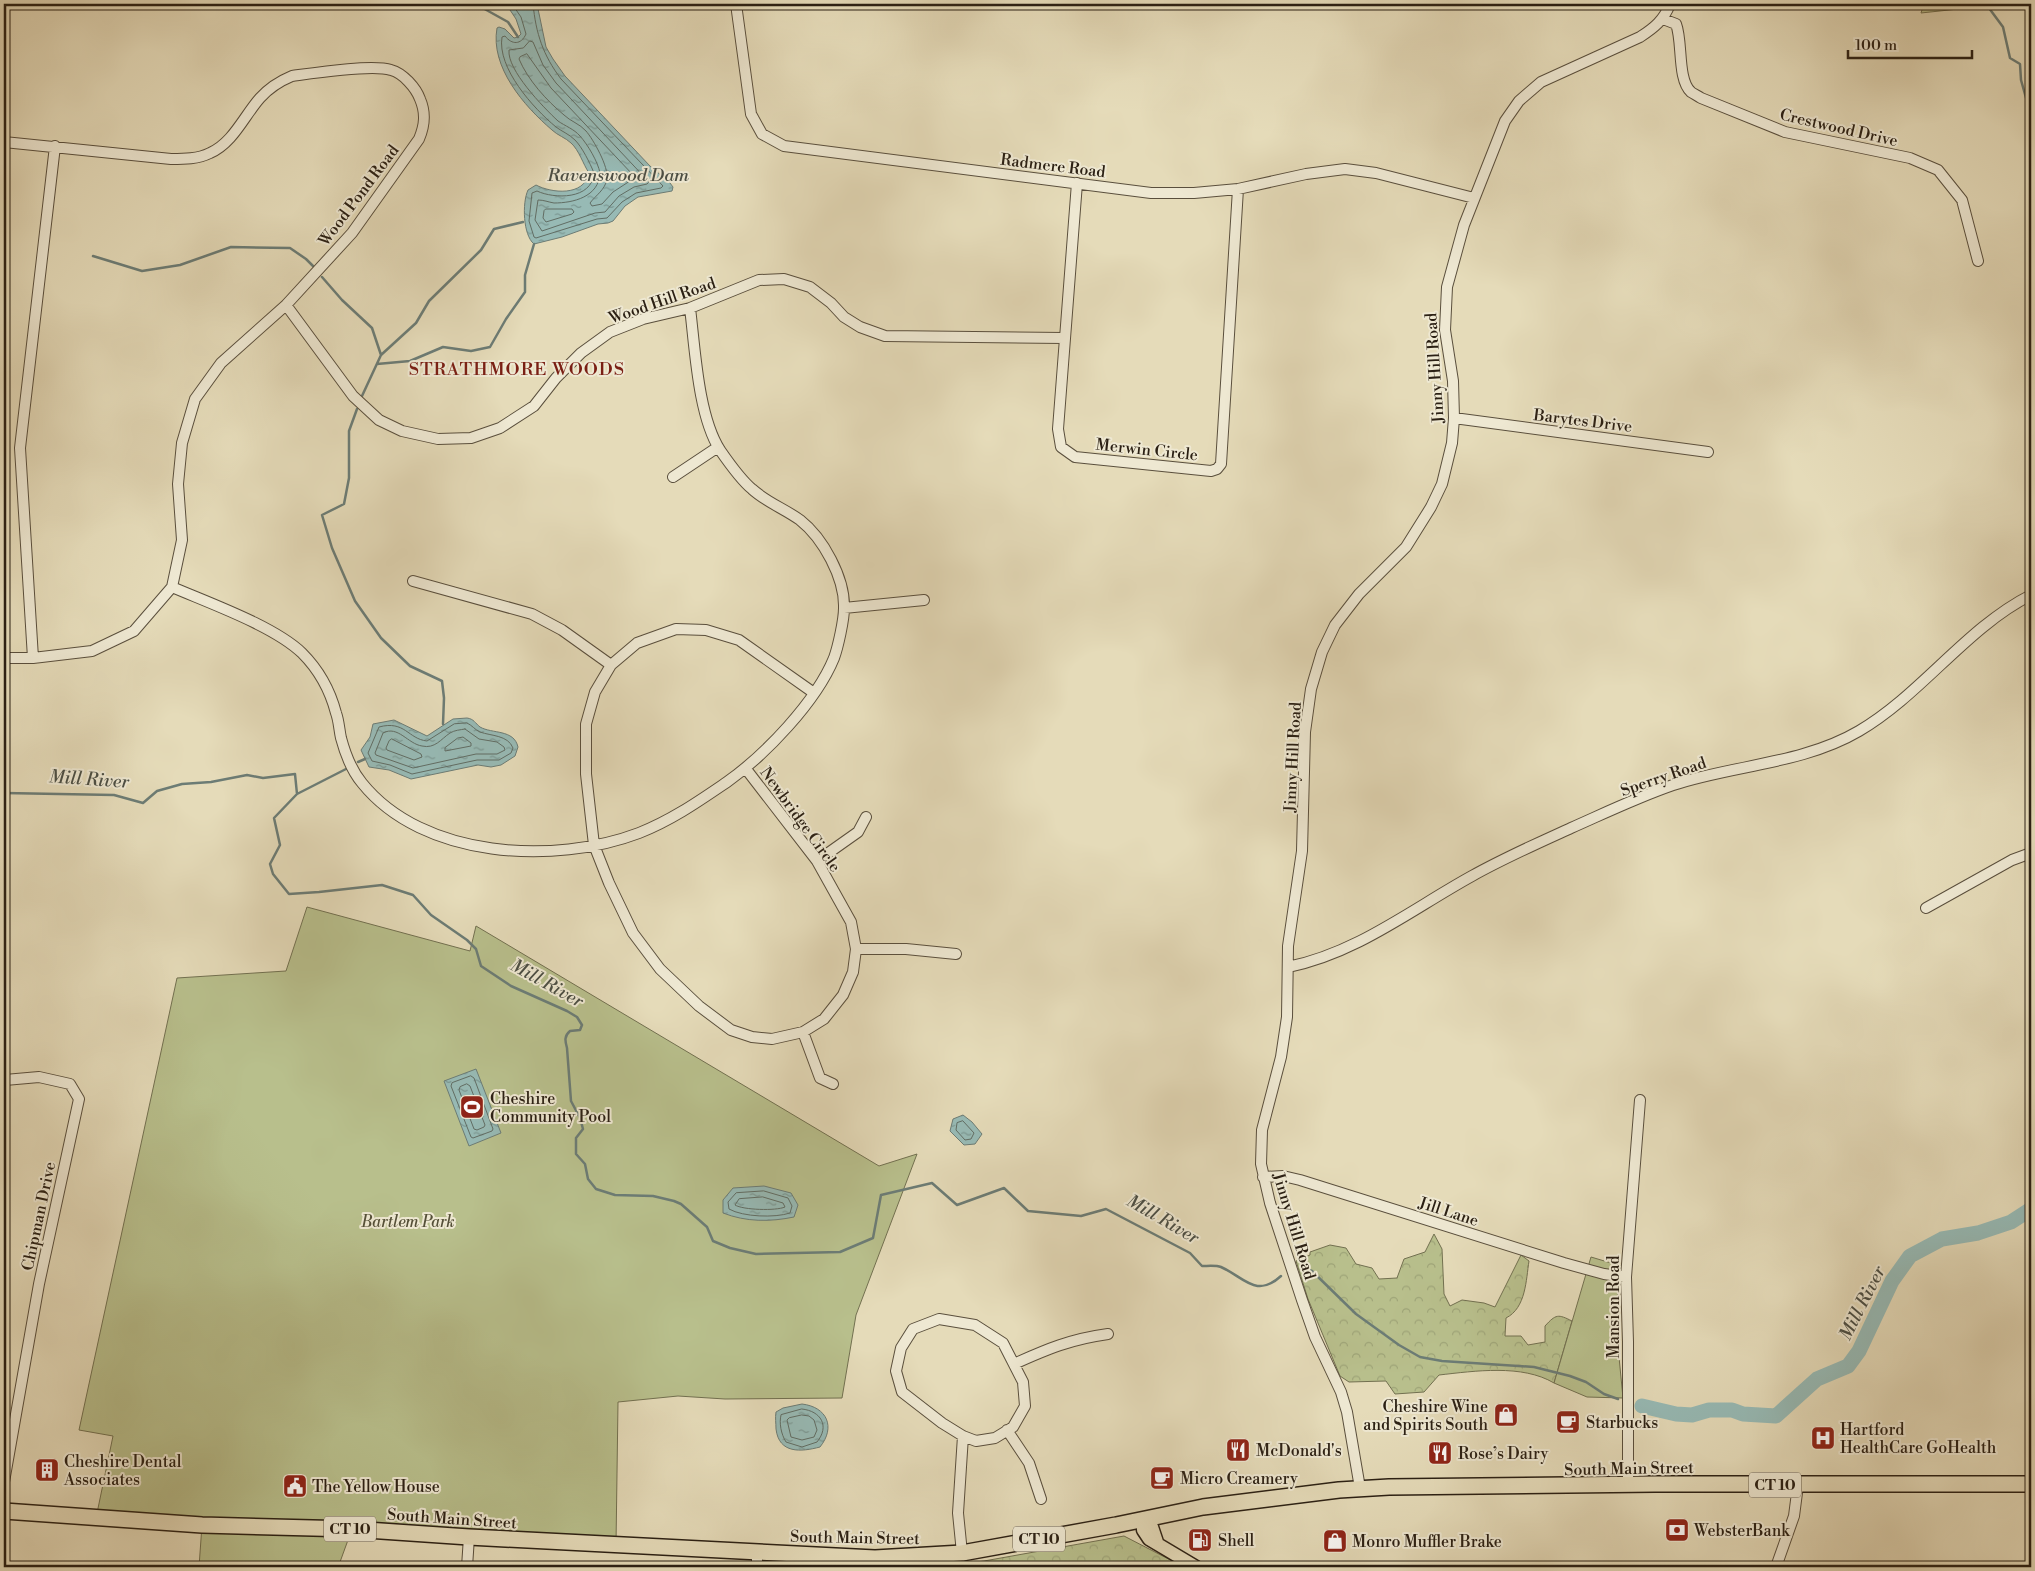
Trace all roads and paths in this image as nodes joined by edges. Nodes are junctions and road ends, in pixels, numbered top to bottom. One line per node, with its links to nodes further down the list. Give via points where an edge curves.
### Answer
1 (736, 4): 6 (street, Radmere Road, via 751,114 762,134 784,146)
2 (1670, 4): 3 (street, Jinny Hill Road)
3 (1663, 19): 8 (street, Jinny Hill Road, via 1640,37 1550,76 1527,93 1504,122); 9 (street, Crestwood Drive, via 1676,24 1683,77 1690,91 1701,98 1785,132 1910,158 1938,170 1962,200)
4 (4, 142): 5 (street, Wood Pond Road)
5 (55, 146): 10 (street, Wood Pond Road, via 171,158 196,157 211,153 231,136 260,98 292,76 373,68 398,73 411,84 422,104 424,123 418,139 352,233); 23 (street, via 20,448)
6 (1077, 183): 7 (street, Radmere Road, via 1152,193); 12 (street, Merwin Circle)
7 (1238, 190): 8 (street, Radmere Road, via 1306,174 1345,169 1376,173); 12 (street, Merwin Circle, via 1221,464 1217,469 1075,457 1061,447 1058,429)
8 (1474, 198): 13 (street, Jinny Hill Road, via 1456,250 1445,301)
9 (1978, 261)
10 (286, 306): 11 (street, Wood Hill Road, via 353,396 379,420 402,431 438,439 471,438 500,428 534,406 581,353 610,332 643,319); 18 (street, Wood Pond Road, via 221,364 195,399 182,443 178,484 182,540)
11 (690, 308): 12 (street, Wood Hill Road, via 759,280 784,279 810,287 831,302 844,317 885,336); 14 (street, via 700,389)
12 (1064, 338)
13 (1454, 418): 15 (street, Barytes Drive); 34 (street, Jinny Hill Road, via 1448,464 1427,514 1395,559 1345,611 1325,643 1315,671 1307,714 1304,830 1291,918)
14 (718, 447): 16 (street); 21 (street, via 750,488 801,521 825,548 840,580)
15 (1708, 452)
16 (673, 477)
17 (412, 581): 24 (street, via 532,614 562,630)
18 (172, 587): 23 (street, Wood Pond Road, via 134,631 92,650); 28 (street, via 260,626 301,652 330,693 341,738 360,781 379,802 402,819 427,832 498,849 550,851)
19 (2031, 595): 34 (street, Sperry Road, via 1991,622 1891,709 1846,738 1817,750 1688,780 1619,806 1474,875 1363,940 1311,962)
20 (924, 600): 21 (street)
21 (844, 608): 25 (street, via 834,657)
22 (4, 658): 23 (street, Wood Pond Road)
23 (33, 658)
24 (610, 665): 25 (street, via 637,643 676,629 706,630 738,640); 28 (street, Newbridge Circle, via 596,692 586,724 586,774)
25 (814, 693): 26 (street, via 777,738)
26 (746, 768): 28 (street, via 681,814 638,833); 30 (street, Newbridge Circle)
27 (866, 817): 30 (street, via 858,832)
28 (594, 846): 35 (street, Newbridge Circle, via 633,933 660,969 699,1006 731,1030 752,1037 772,1040)
29 (2031, 853): 31 (street, via 2012,860)
30 (817, 861): 32 (street, Newbridge Circle, via 851,922)
31 (1926, 908)
32 (856, 949): 33 (street); 35 (street, Newbridge Circle, via 853,972 843,995 824,1019)
33 (956, 954)
34 (1288, 967): 39 (street, Jinny Hill Road, via 1288,1017 1260,1144)
35 (803, 1032): 37 (street, via 820,1078)
36 (4, 1080): 45 (street, Chipman Drive, via 39,1077 70,1084 78,1099 39,1284)
37 (833, 1084)
38 (1640, 1100): 40 (street, Mansion Road)
39 (1263, 1177): 40 (street, Jill Lane, via 1283,1176 1300,1180 1555,1260); 49 (street, Jinny Hill Road, via 1305,1308 1345,1405)
40 (1626, 1277): 47 (street, Mansion Road)
41 (1108, 1334): 42 (street, via 1054,1346)
42 (1014, 1364): 43 (street, via 1023,1382 1025,1406); 44 (street, via 1003,1343 975,1325 939,1319 913,1329 901,1348 896,1371 902,1392)
43 (1008, 1430): 44 (street, via 995,1438 976,1441); 50 (street, via 1029,1463)
44 (963, 1436): 55 (street, via 958,1513)
45 (4, 1482)
46 (2031, 1484): 48 (highway, South Main Street / CT 10)
47 (1628, 1485): 48 (highway, South Main Street / CT 10); 49 (highway, South Main Street / CT 10)
48 (1798, 1485): 59 (street, via 1794,1516)
49 (1360, 1488): 52 (highway, South Main Street / CT 10, via 1245,1501)
50 (1041, 1499)
51 (4, 1512): 53 (highway, South Main Street / CT 10)
52 (1143, 1520): 55 (highway, South Main Street / CT 10); 58 (main road, via 1152,1528 1157,1542)
53 (469, 1537): 54 (highway, South Main Street / CT 10); 56 (street)
54 (757, 1551): 55 (highway, South Main Street / CT 10, via 875,1558); 57 (street)
55 (962, 1553)
56 (467, 1567)
57 (757, 1567)
58 (1196, 1567)
59 (1776, 1567)

